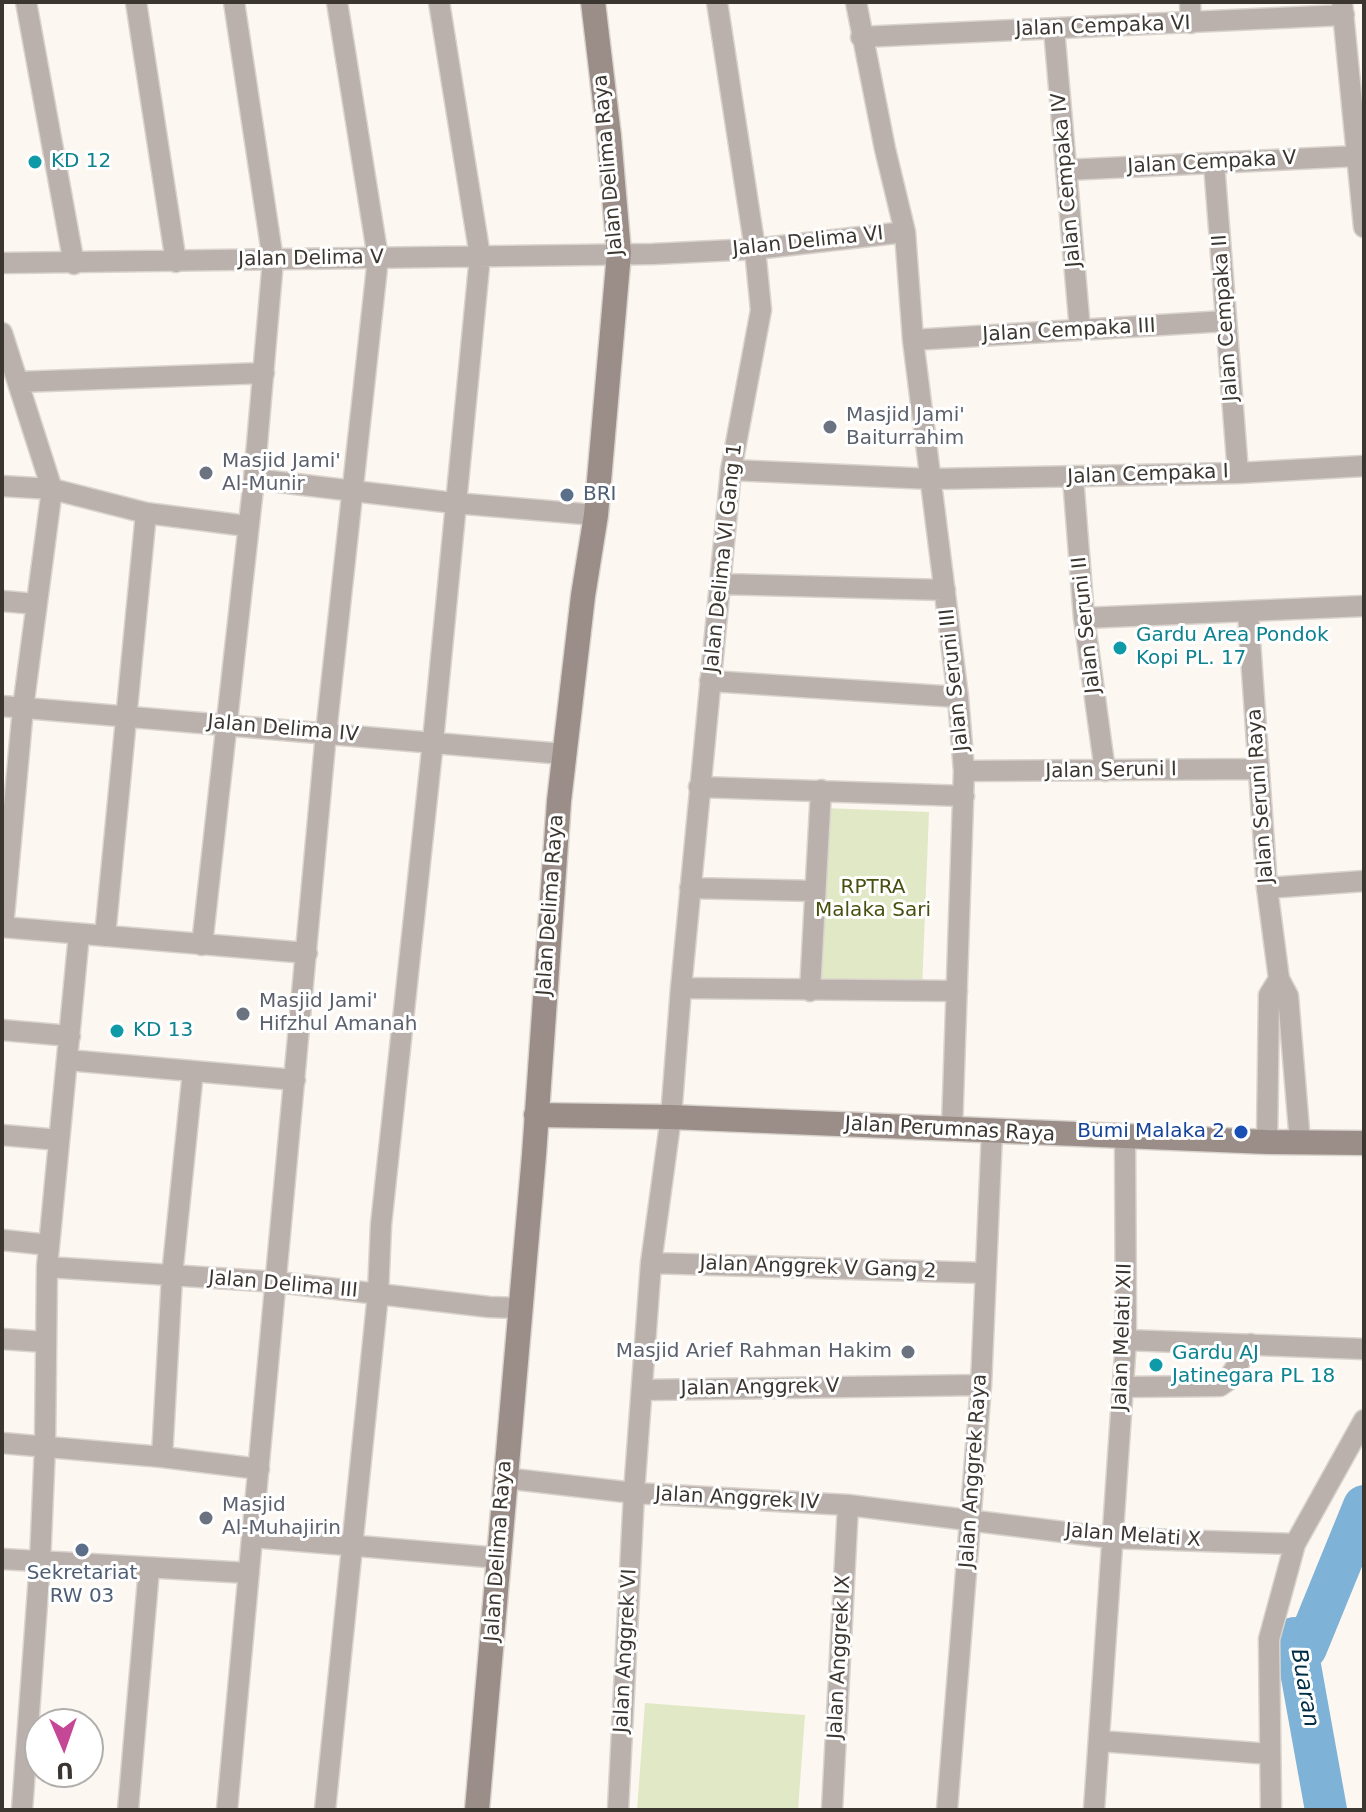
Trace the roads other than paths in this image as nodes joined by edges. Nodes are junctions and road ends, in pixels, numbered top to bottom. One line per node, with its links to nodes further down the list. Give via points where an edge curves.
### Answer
1 (26, 2): 25 (street)
2 (136, 2): 23 (street)
3 (234, 2): 22 (street)
4 (337, 2): 21 (street)
5 (439, 2): 20 (street)
6 (593, 2): 19 (street, Jalan Delima Raya)
7 (717, 2): 18 (street, Jalan Delima VI Gang 1)
8 (856, 2): 12 (street, Jalan Delima VI)
9 (1343, 9): 10 (street, Jalan Cempaka VI); 13 (street)
10 (1190, 12): 11 (street, Jalan Cempaka VI)
11 (1054, 29): 12 (street, Jalan Cempaka VI); 15 (street, Jalan Cempaka IV)
12 (861, 37): 17 (street, Jalan Delima VI)
13 (1357, 156): 14 (street, Jalan Cempaka V); 16 (street)
14 (1214, 163): 15 (street, Jalan Cempaka V); 26 (street, Jalan Cempaka II)
15 (1066, 170): 27 (street, Jalan Cempaka IV)
16 (1364, 227)
17 (905, 232): 18 (street, Jalan Delima VI); 29 (street, Jalan Seruni III)
18 (755, 249): 19 (street, Jalan Delima VI); 33 (street, Jalan Delima VI Gang 1, via 761,310)
19 (619, 253): 20 (street, Jalan Delima V); 43 (street, Jalan Delima Raya)
20 (480, 256): 21 (street, Jalan Delima V); 41 (street)
21 (378, 258): 22 (street, Jalan Delima V); 40 (street)
22 (273, 260): 23 (street, Jalan Delima V); 30 (street)
23 (176, 262): 25 (street, Jalan Delima V)
24 (2, 263): 25 (street, Jalan Delima V)
25 (74, 264)
26 (1226, 321): 27 (street, Jalan Cempaka III); 34 (street, Jalan Cempaka II)
27 (1080, 330): 29 (street, Jalan Cempaka III)
28 (2, 333): 31 (street)
29 (913, 340): 37 (street, Jalan Seruni III)
30 (264, 373): 31 (street); 36 (street)
31 (18, 382): 39 (street)
32 (1364, 466): 34 (street, Jalan Cempaka I)
33 (731, 470): 37 (street, Jalan Cempaka I); 45 (street, Jalan Delima VI Gang 1)
34 (1238, 473): 35 (street, Jalan Cempaka I)
35 (1073, 477): 37 (street, Jalan Cempaka I); 51 (street, Jalan Seruni II)
36 (254, 479): 40 (street); 44 (street)
37 (932, 479): 46 (street, Jalan Seruni III)
38 (2, 486): 39 (street)
39 (52, 489): 42 (street); 48 (street)
40 (354, 490): 41 (street); 57 (street)
41 (454, 503): 43 (street); 58 (street)
42 (146, 513): 44 (street); 55 (street)
43 (596, 515): 59 (street, Jalan Delima Raya)
44 (247, 526): 56 (street)
45 (721, 584): 46 (street); 52 (street, Jalan Delima VI Gang 1)
46 (945, 590): 53 (street, Jalan Seruni III)
47 (2, 601): 48 (street)
48 (36, 604): 54 (street)
49 (1364, 606): 50 (street)
50 (1248, 612): 51 (street); 60 (street, Jalan Seruni Raya)
51 (1084, 618): 62 (street, Jalan Seruni II)
52 (710, 681): 53 (street); 63 (street, Jalan Delima VI Gang 1)
53 (958, 697): 61 (street, Jalan Seruni III)
54 (12, 707): 55 (street, Jalan Delima IV); 66 (street)
55 (125, 716): 56 (street, Jalan Delima IV); 73 (street)
56 (226, 724): 57 (street, Jalan Delima IV); 74 (street)
57 (326, 733): 58 (street, Jalan Delima IV); 75 (street)
58 (433, 741): 59 (street, Jalan Delima IV); 102 (street)
59 (563, 754): 85 (street, Jalan Delima Raya)
60 (1259, 769): 62 (street, Jalan Seruni I); 69 (street, Jalan Seruni Raya)
61 (964, 771): 62 (street, Jalan Seruni I); 65 (street, Jalan Seruni III)
62 (1105, 771)
63 (699, 787): 64 (street); 68 (street, Jalan Delima VI Gang 1)
64 (821, 790): 65 (street); 70 (street)
65 (964, 796): 79 (street, Jalan Seruni III)
66 (6, 828): 71 (street)
67 (1364, 881): 69 (street)
68 (690, 888): 70 (street); 77 (street, Jalan Delima VI Gang 1)
69 (1267, 888): 76 (street, Jalan Seruni Raya)
70 (815, 891): 78 (street)
71 (2, 927): 72 (street)
72 (79, 934): 73 (street); 81 (street)
73 (105, 936): 74 (street)
74 (202, 945): 75 (street)
75 (307, 953): 84 (street)
76 (1279, 979): 92 (street, Jalan Seruni Raya, via 1269,995); 93 (street, Jalan Seruni Raya, via 1288,996)
77 (681, 988): 78 (street); 86 (street, Jalan Delima VI Gang 1)
78 (810, 991): 79 (street)
79 (957, 991): 87 (street, Jalan Seruni III)
80 (2, 1030): 81 (street)
81 (70, 1036): 82 (street)
82 (67, 1060): 83 (street); 91 (street)
83 (193, 1071): 84 (street); 100 (street)
84 (295, 1080): 101 (street)
85 (536, 1115): 86 (street, Jalan Perumnas Raya); 103 (street, Jalan Delima Raya)
86 (671, 1117): 87 (street, Jalan Perumnas Raya); 97 (street)
87 (952, 1129): 88 (street, Jalan Perumnas Raya)
88 (992, 1132): 90 (street, Jalan Perumnas Raya); 99 (street, Jalan Anggrek Raya)
89 (2, 1135): 91 (street)
90 (1125, 1136): 92 (street, Jalan Perumnas Raya); 105 (street, Jalan Melati XII)
91 (59, 1140): 96 (street)
92 (1267, 1142): 93 (street, Jalan Perumnas Raya)
93 (1300, 1142): 94 (street, Jalan Perumnas Raya)
94 (1364, 1143)
95 (2, 1240): 96 (street)
96 (49, 1245): 98 (street)
97 (651, 1263): 99 (street, Jalan Anggrek V Gang 2); 111 (street)
98 (47, 1267): 100 (street, Jalan Delima III); 106 (street)
99 (985, 1273): 109 (street, Jalan Anggrek Raya)
100 (172, 1276): 101 (street, Jalan Delima III); 115 (street)
101 (277, 1282): 102 (street, Jalan Delima III); 116 (street)
102 (378, 1294): 103 (street, Jalan Delima III); 124 (street)
103 (518, 1308): 117 (street, Jalan Delima Raya)
104 (2, 1339): 106 (street)
105 (1126, 1340): 107 (street); 110 (street, Jalan Melati XII)
106 (45, 1342): 114 (street)
107 (1251, 1344): 108 (street); 110 (street, via 1220,1386)
108 (1364, 1349)
109 (981, 1385): 111 (street, Jalan Anggrek V); 120 (street, Jalan Anggrek Raya)
110 (1123, 1387): 122 (street, Jalan Melati XII)
111 (642, 1390): 118 (street)
112 (1364, 1420): 123 (street)
113 (2, 1443): 114 (street)
114 (45, 1446): 115 (street); 127 (street)
115 (162, 1457): 116 (street)
116 (259, 1469): 121 (street)
117 (504, 1478): 118 (street, Jalan Anggrek IV); 125 (street, Jalan Delima Raya)
118 (634, 1493): 119 (street, Jalan Anggrek IV); 137 (street, Jalan Anggrek VI)
119 (848, 1505): 120 (street, Jalan Anggrek IV); 138 (street, Jalan Anggrek IX)
120 (971, 1519): 122 (street, Jalan Melati X); 139 (street, Jalan Anggrek Raya)
121 (252, 1537): 124 (street); 129 (street)
122 (1111, 1538): 123 (street, Jalan Melati X); 130 (street, Jalan Melati XII)
123 (1295, 1544): 131 (street, via 1269,1639)
124 (353, 1547): 125 (street); 135 (street)
125 (499, 1558): 136 (street, Jalan Delima Raya)
126 (2, 1559): 127 (street)
127 (40, 1562): 128 (street); 132 (street)
128 (149, 1569): 129 (street); 133 (street)
129 (249, 1573): 134 (street)
130 (1100, 1741): 131 (street); 140 (street, Jalan Melati XII)
131 (1270, 1754): 141 (street)
132 (22, 1810)
133 (128, 1810)
134 (227, 1810)
135 (325, 1810)
136 (477, 1810)
137 (618, 1810)
138 (832, 1810)
139 (947, 1810)
140 (1094, 1810)
141 (1271, 1810)

